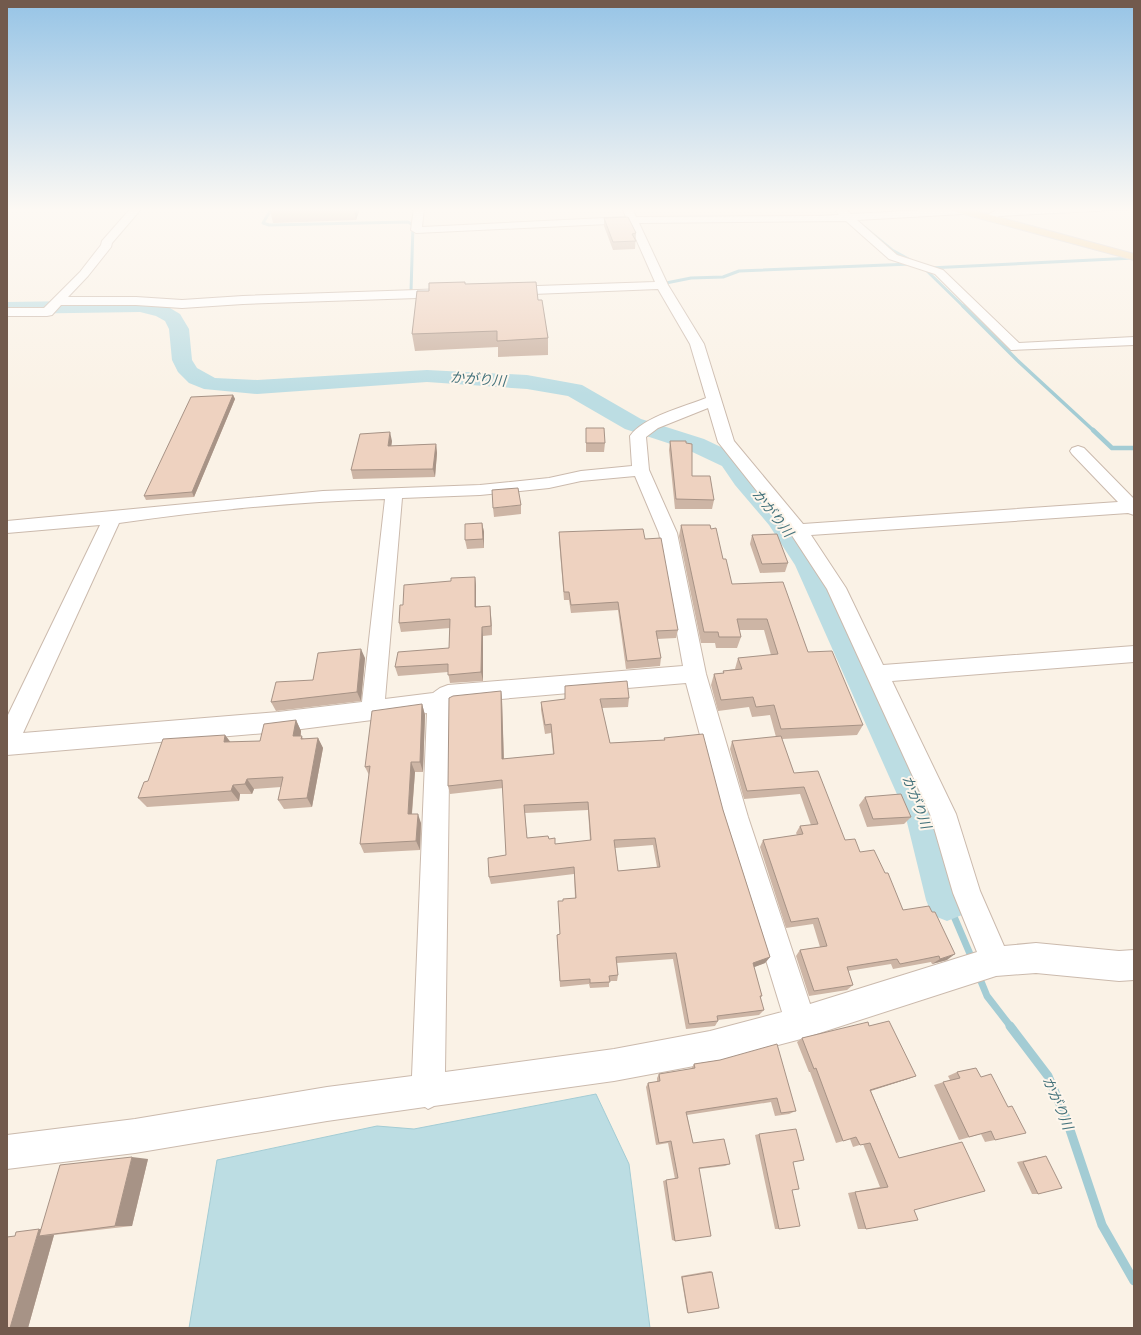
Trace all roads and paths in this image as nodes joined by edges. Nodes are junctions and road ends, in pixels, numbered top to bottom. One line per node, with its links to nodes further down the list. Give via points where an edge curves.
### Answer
1 (87, 270): 7 (street)
2 (655, 270): 4 (street)
3 (934, 270): 9 (street, via 939,272 1016,347)
4 (662, 285): 5 (street); 10 (street, via 697,344)
5 (493, 292)
6 (462, 293): 7 (street, via 182,304)
7 (58, 301): 8 (street, via 47,312)
8 (7, 312)
9 (1134, 341)
10 (715, 400): 12 (street, via 646,430 638,436); 17 (street, via 726,442)
11 (1078, 451): 14 (street)
12 (641, 470): 13 (street, via 581,476 549,483); 19 (street, via 668,533)
13 (394, 494): 15 (street, via 323,496 166,510); 22 (street)
14 (1133, 508): 17 (street)
15 (112, 518): 16 (street); 23 (street)
16 (7, 527)
17 (798, 530): 20 (street, via 836,588)
18 (1134, 654): 20 (street)
19 (695, 674): 21 (street, via 448,694); 27 (street, via 734,817)
20 (876, 674): 25 (street, via 943,814 967,893)
21 (439, 702): 22 (street); 28 (street)
22 (373, 710): 24 (street, via 278,722)
23 (7, 742)
24 (7, 745)
25 (996, 962): 26 (street, via 1036,958 1118,966); 27 (street)
26 (1134, 965)
27 (801, 1023): 28 (street, via 710,1047 614,1065)
28 (428, 1092): 29 (street, via 327,1104 135,1136)
29 (7, 1152)

